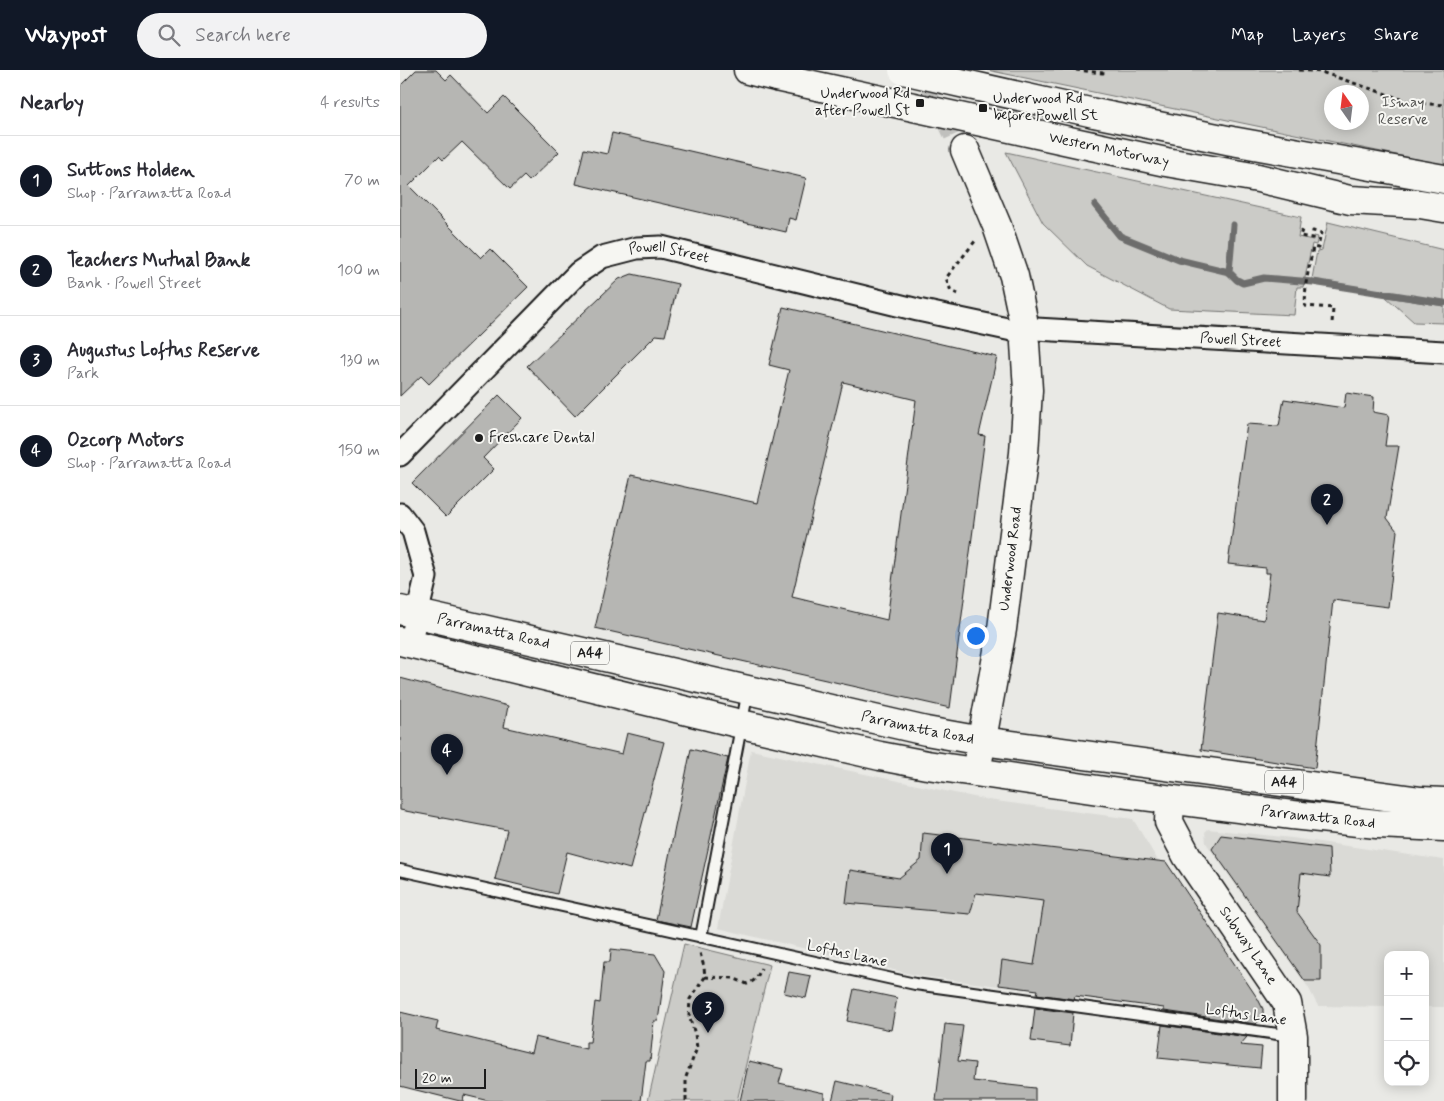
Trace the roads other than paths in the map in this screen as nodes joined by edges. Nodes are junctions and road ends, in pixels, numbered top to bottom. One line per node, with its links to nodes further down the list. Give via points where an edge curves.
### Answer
1 (748, 70): 5 (main road, Western Motorway, bridge)
2 (904, 70): 4 (main road, bridge, via 1232,141)
3 (965, 150): 8 (main road, Underwood Road, via 1014,276)
4 (1444, 179)
5 (1350, 200): 6 (main road, Western Motorway); 7 (main road)
6 (1444, 208)
7 (1444, 228)
8 (1024, 330): 9 (street, Powell Street); 10 (street, Powell Street, via 918,310 661,247 637,248 602,256 578,273); 16 (main road, Underwood Road, via 1028,390 1024,453 1002,629)
9 (1444, 352)
10 (400, 455)
11 (400, 514): 12 (street, via 413,531 426,577)
12 (409, 612): 13 (street); 14 (main road, Parramatta Road / A44)
13 (405, 642): 15 (main road, Parramatta Road / A44)
14 (748, 689): 15 (lane); 16 (main road, Parramatta Road / A44)
15 (741, 724): 17 (main road, Parramatta Road / A44, via 880,756); 22 (lane)
16 (982, 741): 17 (main road, Underwood Road); 19 (main road, Parramatta Road / A44)
17 (976, 772): 18 (main road, Parramatta Road / A44)
18 (1170, 800): 20 (main road, Parramatta Road / A44, via 1377,824); 23 (main road, Subway Lane, via 1169,822 1187,856 1286,1003)
19 (1444, 802)
20 (1444, 826)
21 (400, 870): 22 (lane, Loftus Lane)
22 (698, 937): 23 (lane, Loftus Lane, via 915,984)
23 (1293, 1036): 24 (main road, Subway Lane)
24 (1293, 1101)

